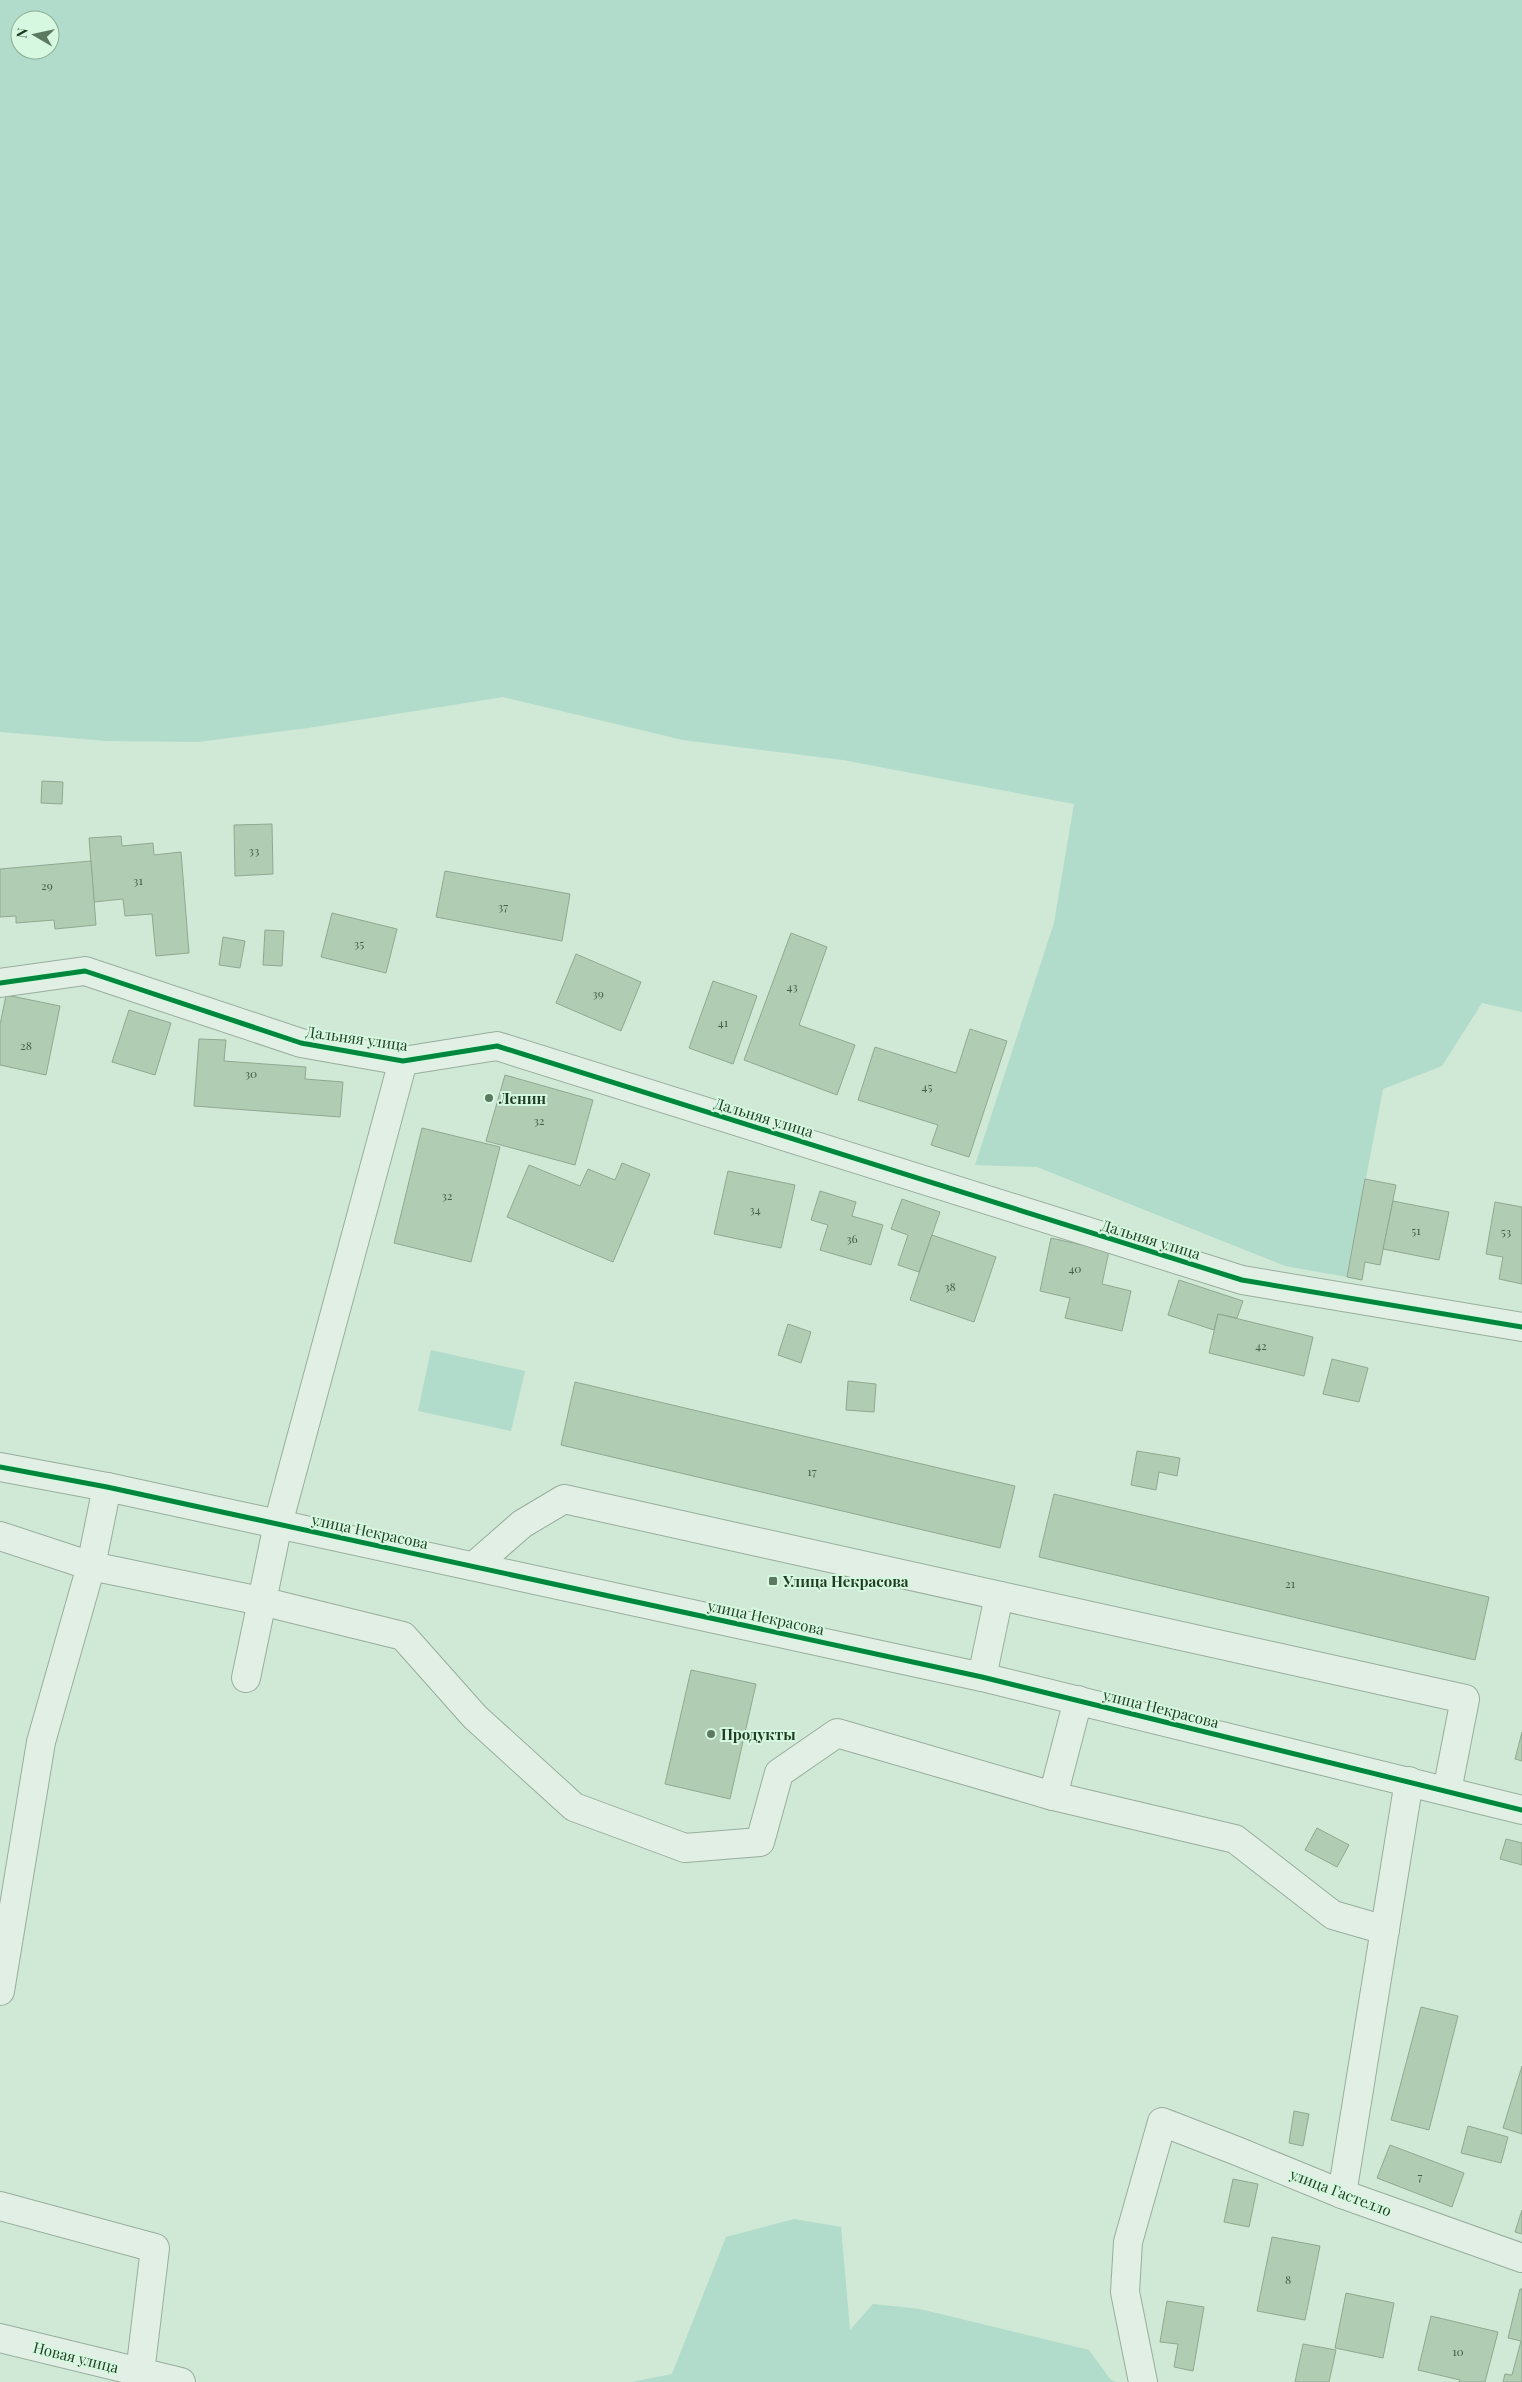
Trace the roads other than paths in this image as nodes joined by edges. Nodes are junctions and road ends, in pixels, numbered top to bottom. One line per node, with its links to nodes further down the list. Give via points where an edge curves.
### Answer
1 (0, 983): 2 (street, Дальняя улица, via 85,971 301,1043)
2 (403, 1060): 3 (street, Дальняя улица, via 498,1046 1242,1280); 6 (street)
3 (1522, 1327)
4 (0, 1467): 5 (street, улица Некрасова)
5 (107, 1486): 6 (street, улица Некрасова); 8 (street)
6 (278, 1524): 9 (street, улица Некрасова); 11 (street)
7 (0, 1536): 8 (street)
8 (91, 1566): 11 (street); 20 (street, via 41,1742)
9 (474, 1566): 10 (street, via 522,1524 564,1499); 12 (street, улица Некрасова)
10 (999, 1596): 12 (street); 16 (street, via 1465,1699)
11 (261, 1602): 13 (street); 17 (street, via 403,1636 475,1718 574,1807 685,1848 760,1842 779,1773 837,1734)
12 (982, 1677): 14 (street, улица Некрасова)
13 (246, 1678)
14 (1078, 1700): 15 (street, улица Некрасова); 17 (street)
15 (1409, 1781): 16 (street, улица Некрасова); 19 (street)
16 (1447, 1791): 18 (street, улица Некрасова)
17 (1053, 1796): 19 (street, via 1235,1839 1333,1915)
18 (1522, 1810)
19 (1385, 1930): 21 (street)
20 (0, 1991)
21 (1342, 2194): 23 (street, улица Гастелло); 27 (street, улица Гастелло, via 1162,2122 1128,2242 1125,2292)
22 (0, 2206): 25 (street, via 155,2248)
23 (1522, 2258)
24 (0, 2338): 25 (street, Новая улица)
25 (140, 2373): 26 (street, Новая улица)
26 (181, 2382)
27 (1143, 2382)

